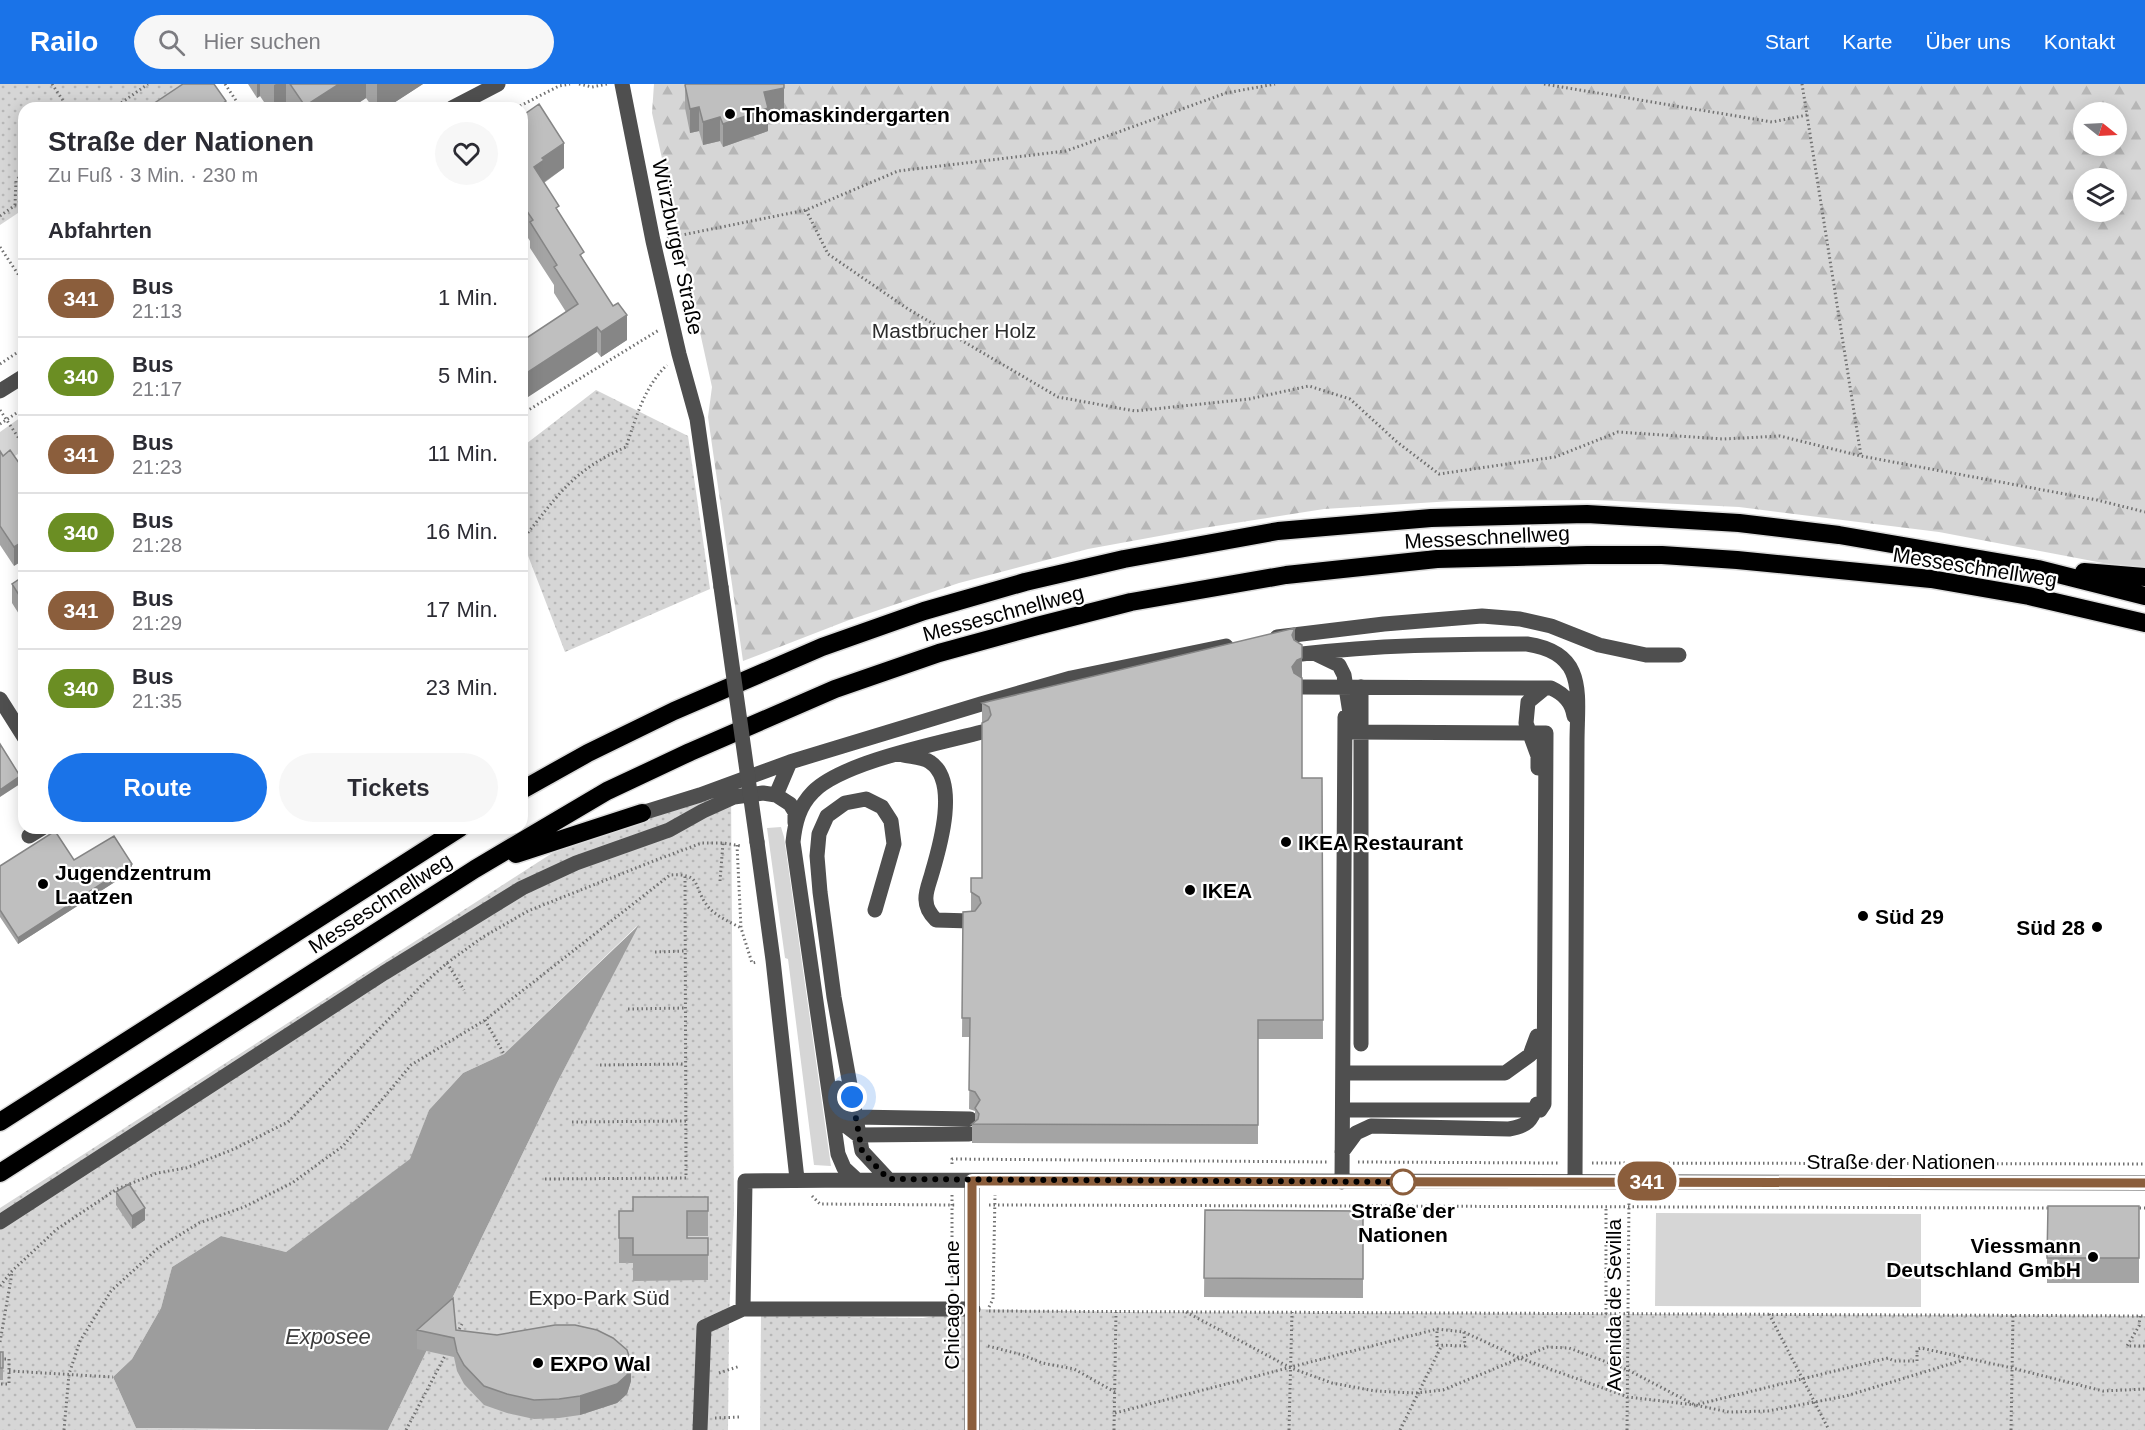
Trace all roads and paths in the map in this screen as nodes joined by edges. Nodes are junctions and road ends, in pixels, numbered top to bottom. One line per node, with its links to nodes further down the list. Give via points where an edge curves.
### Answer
1 (52, 84): 12 (path)
2 (148, 84): 13 (path)
3 (225, 84): 14 (path)
4 (498, 84): 15 (street)
5 (570, 84): 16 (path)
6 (579, 84): 7 (path)
7 (609, 84)
8 (621, 84): 23 (street, Würzburger Straße)
9 (1275, 84): 21 (path, via 1226,93 1066,152 898,171)
10 (1544, 84): 17 (path, via 1772,122)
11 (1802, 84): 17 (path)
12 (64, 102)
13 (122, 102)
14 (237, 102)
15 (464, 102)
16 (528, 102)
17 (1808, 115): 38 (path)
18 (18, 178): 20 (path)
19 (18, 203): 20 (path)
20 (15, 205): 22 (path)
21 (806, 210): 23 (path); 38 (path, via 828,254 908,309 1058,397 1136,411 1249,399 1309,386 1350,399 1439,474 1555,457 1618,432 1723,439 1780,436)
22 (0, 216)
23 (653, 241): 26 (street, Würzburger Straße)
24 (0, 247): 25 (path)
25 (18, 274)
26 (673, 326): 28 (street, Würzburger Straße); 33 (path, via 657,331)
27 (18, 352): 29 (path)
28 (679, 354): 40 (path, via 654,377 626,447 576,476); 65 (street, Würzburger Straße, bridge, via 697,419)
29 (0, 363)
30 (18, 380): 31 (street)
31 (0, 391)
32 (0, 410): 35 (path)
33 (528, 410)
34 (18, 412): 35 (path)
35 (6, 420): 36 (path); 37 (path)
36 (0, 424)
37 (18, 437)
38 (1861, 456): 39 (path)
39 (2145, 512)
40 (528, 532)
41 (2038, 569): 42 (highway); 43 (highway, Messeschnellweg); 58 (highway, Messeschnellweg, via 1839,535 1739,523 1587,514 1431,518 1278,531 1113,562 924,610 822,647 674,711)
42 (2145, 578)
43 (2145, 596)
44 (2145, 623): 66 (highway, Messeschnellweg, via 2029,596 1931,579 1672,556 1437,559 1286,575 1121,604 939,653 845,685 607,791)
45 (1257, 640): 47 (street, via 1482,616 1551,626 1599,645 1646,655)
46 (1237, 644): 57 (street, via 1071,678)
47 (1679, 655)
48 (1302, 687): 49 (street)
49 (1345, 687): 50 (street); 88 (street)
50 (1361, 687): 51 (street); 83 (street)
51 (1545, 688): 55 (street, via 1561,692 1572,707); 82 (street, via 1528,702 1526,723 1538,756)
52 (0, 699): 53 (street)
53 (18, 728)
54 (982, 732): 56 (street)
55 (1577, 743): 90 (street, via 1577,685 1573,669 1561,655 1544,646 1410,645 1308,653 1339,665 1353,732 1546,733 1544,1104 1540,1110); 98 (street)
56 (900, 754): 61 (street, via 841,772 814,791); 70 (street, via 932,763 944,780 941,840 925,899 929,914 936,920)
57 (790, 762): 59 (street); 60 (street)
58 (528, 787)
59 (776, 795): 61 (street, via 790,804); 118 (street, via 734,797 669,830 576,863 522,888)
60 (642, 813): 66 (highway)
61 (795, 824): 81 (street, via 794,842)
62 (451, 834): 93 (highway, Messeschnellweg)
63 (723, 843): 64 (path); 68 (path); 75 (path, via 693,846 528,911)
64 (737, 845): 65 (path); 71 (path)
65 (758, 846): 74 (street, Würzburger Straße)
66 (475, 869): 100 (highway, Messeschnellweg)
67 (685, 874): 71 (path, via 698,883 706,904); 72 (path); 80 (path, via 670,876)
68 (720, 881)
69 (875, 909): 77 (street, via 894,844 891,821 882,807 867,800 845,803 827,816 819,834 817,856)
70 (971, 921)
71 (741, 928): 74 (path, via 752,963)
72 (684, 951): 73 (path); 78 (path)
73 (655, 952)
74 (773, 960): 102 (street, Würzburger Straße)
75 (447, 963): 76 (path); 110 (path, via 288,1122 186,1168 157,1173)
76 (464, 990)
77 (834, 997): 81 (street); 91 (street)
78 (685, 1008): 79 (path); 87 (path)
79 (627, 1009)
80 (485, 1020): 84 (path); 149 (path, via 411,1065 343,1146 292,1183 199,1223 157,1249 111,1291 80,1341)
81 (820, 1034): 85 (street)
82 (1537, 1036): 88 (street, via 1530,1055 1505,1073); 96 (street, via 1537,1104 1529,1123 1509,1129 1371,1126 1356,1133)
83 (1361, 1044)
84 (504, 1054)
85 (825, 1064): 89 (street, via 838,1086); 104 (street, via 838,1154 844,1168)
86 (600, 1065): 87 (path)
87 (685, 1065): 92 (path)
88 (1344, 1073): 90 (street)
89 (842, 1107): 91 (street); 95 (street, via 845,1125)
90 (1343, 1110): 96 (street)
91 (855, 1118): 95 (street); 95 (street, via 969,1126)
92 (686, 1121): 94 (path); 101 (path, via 686,1178)
93 (0, 1122)
94 (572, 1122)
95 (858, 1135): 103 (street, via 862,1151)
96 (1342, 1157): 97 (path); 98 (path); 108 (street)
97 (952, 1159)
98 (1575, 1163): 99 (path); 106 (street)
99 (2145, 1164)
100 (0, 1173)
101 (545, 1179)
102 (797, 1179): 104 (street, Straße der Nationen); 122 (street, Straße der Nationen, via 745,1181)
103 (888, 1179): 104 (street, Straße der Nationen); 105 (street, Straße der Nationen)
104 (857, 1180)
105 (972, 1181): 108 (street, Straße der Nationen); 123 (street, Chicago Lane)
106 (1575, 1181): 107 (street, Straße der Nationen); 108 (street, Straße der Nationen)
107 (1629, 1181): 109 (street, Straße der Nationen); 114 (path, Avenida de Sevilla)
108 (1342, 1182)
109 (2145, 1183)
110 (117, 1189): 111 (path); 119 (path, via 57,1229)
111 (123, 1197)
112 (820, 1204): 121 (path, via 952,1205)
113 (1606, 1206): 114 (path); 123 (path, via 995,1204 993,1299); 127 (path)
114 (1629, 1206): 115 (path); 128 (path, Avenida de Sevilla)
115 (2051, 1208)
116 (2133, 1208): 117 (path)
117 (2145, 1208)
118 (0, 1222)
119 (12, 1271): 120 (path); 136 (path)
120 (0, 1286)
121 (952, 1308): 122 (street); 123 (street)
122 (743, 1309): 151 (street, via 704,1327)
123 (980, 1310): 125 (path); 165 (street, Chicago Lane)
124 (1185, 1311): 125 (path); 126 (path); 145 (path)
125 (1116, 1312): 155 (path)
126 (1292, 1312): 127 (path); 145 (path)
127 (1606, 1314): 128 (path)
128 (1628, 1314): 129 (path); 147 (path, Avenida de Sevilla)
129 (1770, 1314): 130 (path); 152 (path)
130 (2013, 1315): 131 (path); 146 (path)
131 (2143, 1316): 140 (path, via 2127,1346)
132 (462, 1324): 135 (path)
133 (1437, 1329): 134 (path); 137 (path, via 1437,1345); 145 (path)
134 (1464, 1332): 137 (path, via 1465,1346); 143 (path)
135 (456, 1335)
136 (0, 1342)
137 (1442, 1345): 156 (path)
138 (451, 1346): 164 (path)
139 (986, 1346): 155 (path, via 1074,1369)
140 (2145, 1346)
141 (1963, 1357): 146 (path); 152 (path, via 1921,1348 1917,1349 1917,1361 1888,1358); 158 (path, via 1960,1362)
142 (0, 1359): 148 (path, via 9,1359)
143 (1522, 1359): 147 (path, via 1547,1347 1569,1348); 156 (path, via 1443,1390); 157 (path)
144 (740, 1366): 151 (path)
145 (1291, 1368): 156 (path, via 1332,1383); 160 (path); 167 (path)
146 (2012, 1368): 154 (path, via 2103,1391); 171 (path)
147 (1628, 1370): 157 (path, Avenida de Sevilla); 159 (path)
148 (9, 1371): 149 (path); 153 (path, via 9,1384)
149 (69, 1374): 150 (path); 163 (path)
150 (113, 1377)
151 (703, 1378): 162 (street)
152 (1804, 1379): 158 (path); 159 (path)
153 (0, 1384)
154 (2145, 1389)
155 (1115, 1392): 160 (path)
156 (1418, 1393): 168 (path)
157 (1628, 1397): 159 (path); 169 (path, Avenida de Sevilla)
158 (1816, 1403): 159 (path, via 1768,1412 1729,1412); 170 (path)
159 (1695, 1405)
160 (1115, 1413): 166 (path)
161 (740, 1417): 162 (path)
162 (701, 1424)
163 (64, 1430)
164 (406, 1430)
165 (972, 1430)
166 (1114, 1430)
167 (1289, 1430)
168 (1400, 1430)
169 (1627, 1430)
170 (1829, 1430)
171 (2011, 1430)

